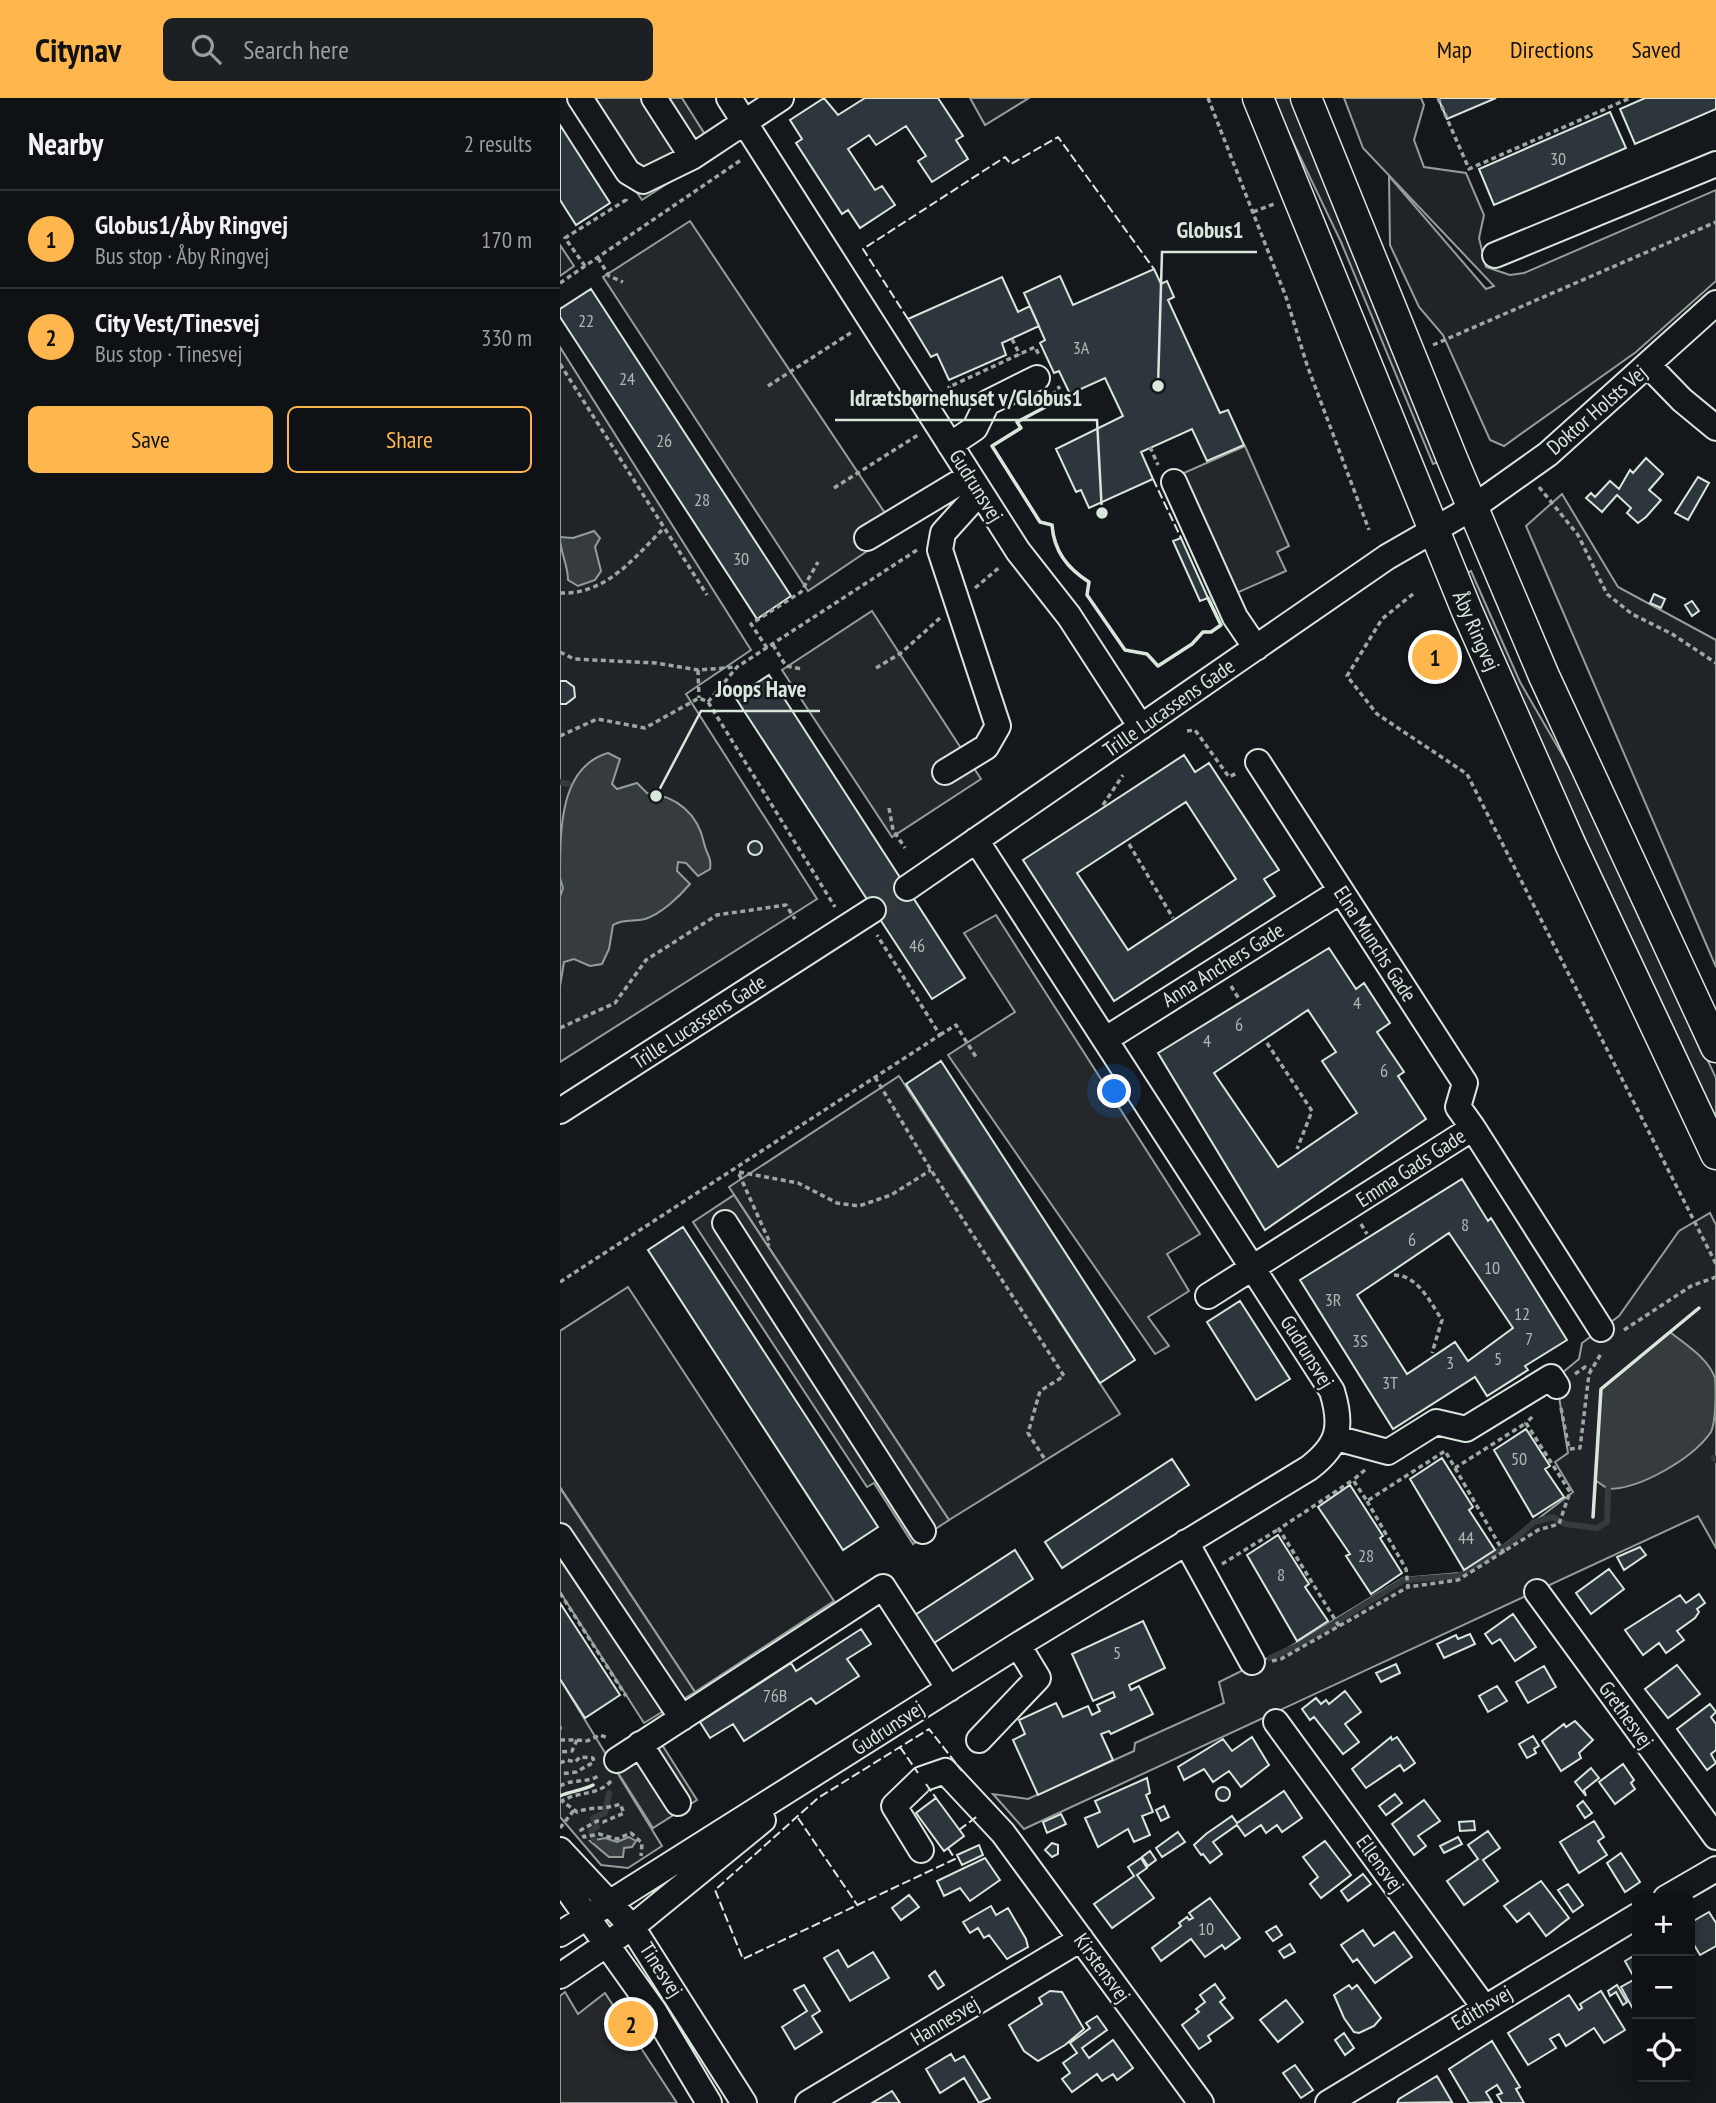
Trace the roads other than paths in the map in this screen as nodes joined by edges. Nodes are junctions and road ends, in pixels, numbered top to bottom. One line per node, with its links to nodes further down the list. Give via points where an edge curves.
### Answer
1 (580, 98): 8 (street, via 628,172 643,181)
2 (654, 98): 8 (street)
3 (729, 98): 7 (street, Gudrunsvej)
4 (781, 98): 7 (street)
5 (1258, 98): 19 (main road, Åby Ringvej)
6 (1306, 98): 18 (main road)
7 (745, 122): 8 (street); 15 (street, Gudrunsvej)
8 (692, 157)
9 (1716, 164): 10 (street)
10 (1495, 255)
11 (1716, 303): 12 (street, Doktor Holsts Vej)
12 (1648, 365): 14 (street); 18 (street, Doktor Holsts Vej, via 1557,446)
13 (1037, 379): 15 (street, via 987,403 975,428)
14 (1716, 428)
15 (950, 445): 17 (street, Gudrunsvej)
16 (1174, 482): 21 (street, via 1235,617)
17 (975, 484): 20 (street); 22 (street, Gudrunsvej, via 1018,551 1069,616); 24 (street, via 943,533 940,550 998,726 986,747)
18 (1472, 508): 19 (street, Doktor Holsts Vej); 30 (main road, via 1544,676)
19 (1432, 530): 21 (street, Trille Lucassens Gade); 33 (main road, Åby Ringvej, via 1572,848)
20 (867, 538)
21 (1255, 648): 22 (street, Trille Lucassens Gade)
22 (1140, 727): 25 (street, Trille Lucassens Gade)
23 (1258, 762): 27 (street, Elna Munchs Gade)
24 (945, 772)
25 (976, 840): 26 (street, Trille Lucassens Gade); 29 (street, Gudrunsvej)
26 (907, 888)
27 (1341, 891): 29 (street, Anna Anchers Gade); 32 (street, Elna Munchs Gade, via 1465,1083 1458,1107)
28 (861, 917): 31 (street, Trille Lucassens Gade)
29 (1106, 1039): 35 (street, Gudrunsvej)
30 (1716, 1046)
31 (560, 1111)
32 (1473, 1128): 35 (street, Emma Gads Gade); 37 (street, Emma Gads Gade)
33 (1716, 1154)
34 (725, 1223): 40 (street)
35 (1255, 1269): 36 (street, Emma Gads Gade); 39 (street, Gudrunsvej, via 1332,1391 1339,1413)
36 (1208, 1296)
37 (1609, 1335)
38 (1558, 1387): 39 (street, via 1551,1377 1466,1429 1436,1422 1388,1452)
39 (1336, 1438): 42 (street, Gudrunsvej, via 1326,1455 1309,1468)
40 (923, 1531)
41 (560, 1536): 47 (street)
42 (1186, 1542): 44 (street, Gudrunsvej); 45 (street)
43 (1537, 1592): 54 (street, Grethesvej)
44 (1018, 1645): 46 (street, Gudrunsvej); 49 (street, via 1038,1678)
45 (1252, 1662)
46 (949, 1689): 47 (street, via 883,1587); 51 (street, Gudrunsvej)
47 (682, 1718): 50 (street)
48 (1276, 1722): 68 (street, Ellensvej)
49 (979, 1740)
50 (640, 1744): 52 (street); 53 (street)
51 (834, 1763): 60 (street, Gudrunsvej); 63 (street, Gudrunsvej)
52 (610, 1767)
53 (678, 1803)
54 (1716, 1837)
55 (560, 1850): 60 (street, Tinesvej)
56 (921, 1850): 65 (street, Kirstensvej, via 894,1807 922,1779 945,1771 1003,1833)
57 (1716, 1869): 59 (street)
58 (560, 1879): 61 (street, Tinesvej)
59 (1675, 1893)
60 (611, 1901): 61 (street, Gudrunsvej); 63 (street, Tinesvej)
61 (587, 1916): 64 (street, Gudrunsvej); 66 (street, Tinesvej)
62 (1632, 1919): 68 (street, Edithsvej)
63 (632, 1927): 66 (street, Gudrunsvej); 69 (street, Tinesvej)
64 (560, 1934)
65 (1082, 1940): 72 (street, Hannesvej); 73 (street, Kirstensvej)
66 (608, 1944): 67 (street, Gudrunsvej); 70 (street, Tinesvej)
67 (560, 1976)
68 (1484, 2007): 74 (street, Edithsvej)
69 (731, 2079): 70 (street); 71 (street, Tinesvej)
70 (702, 2100)
71 (744, 2103)
72 (808, 2103)
73 (1200, 2103)
74 (1328, 2103)

